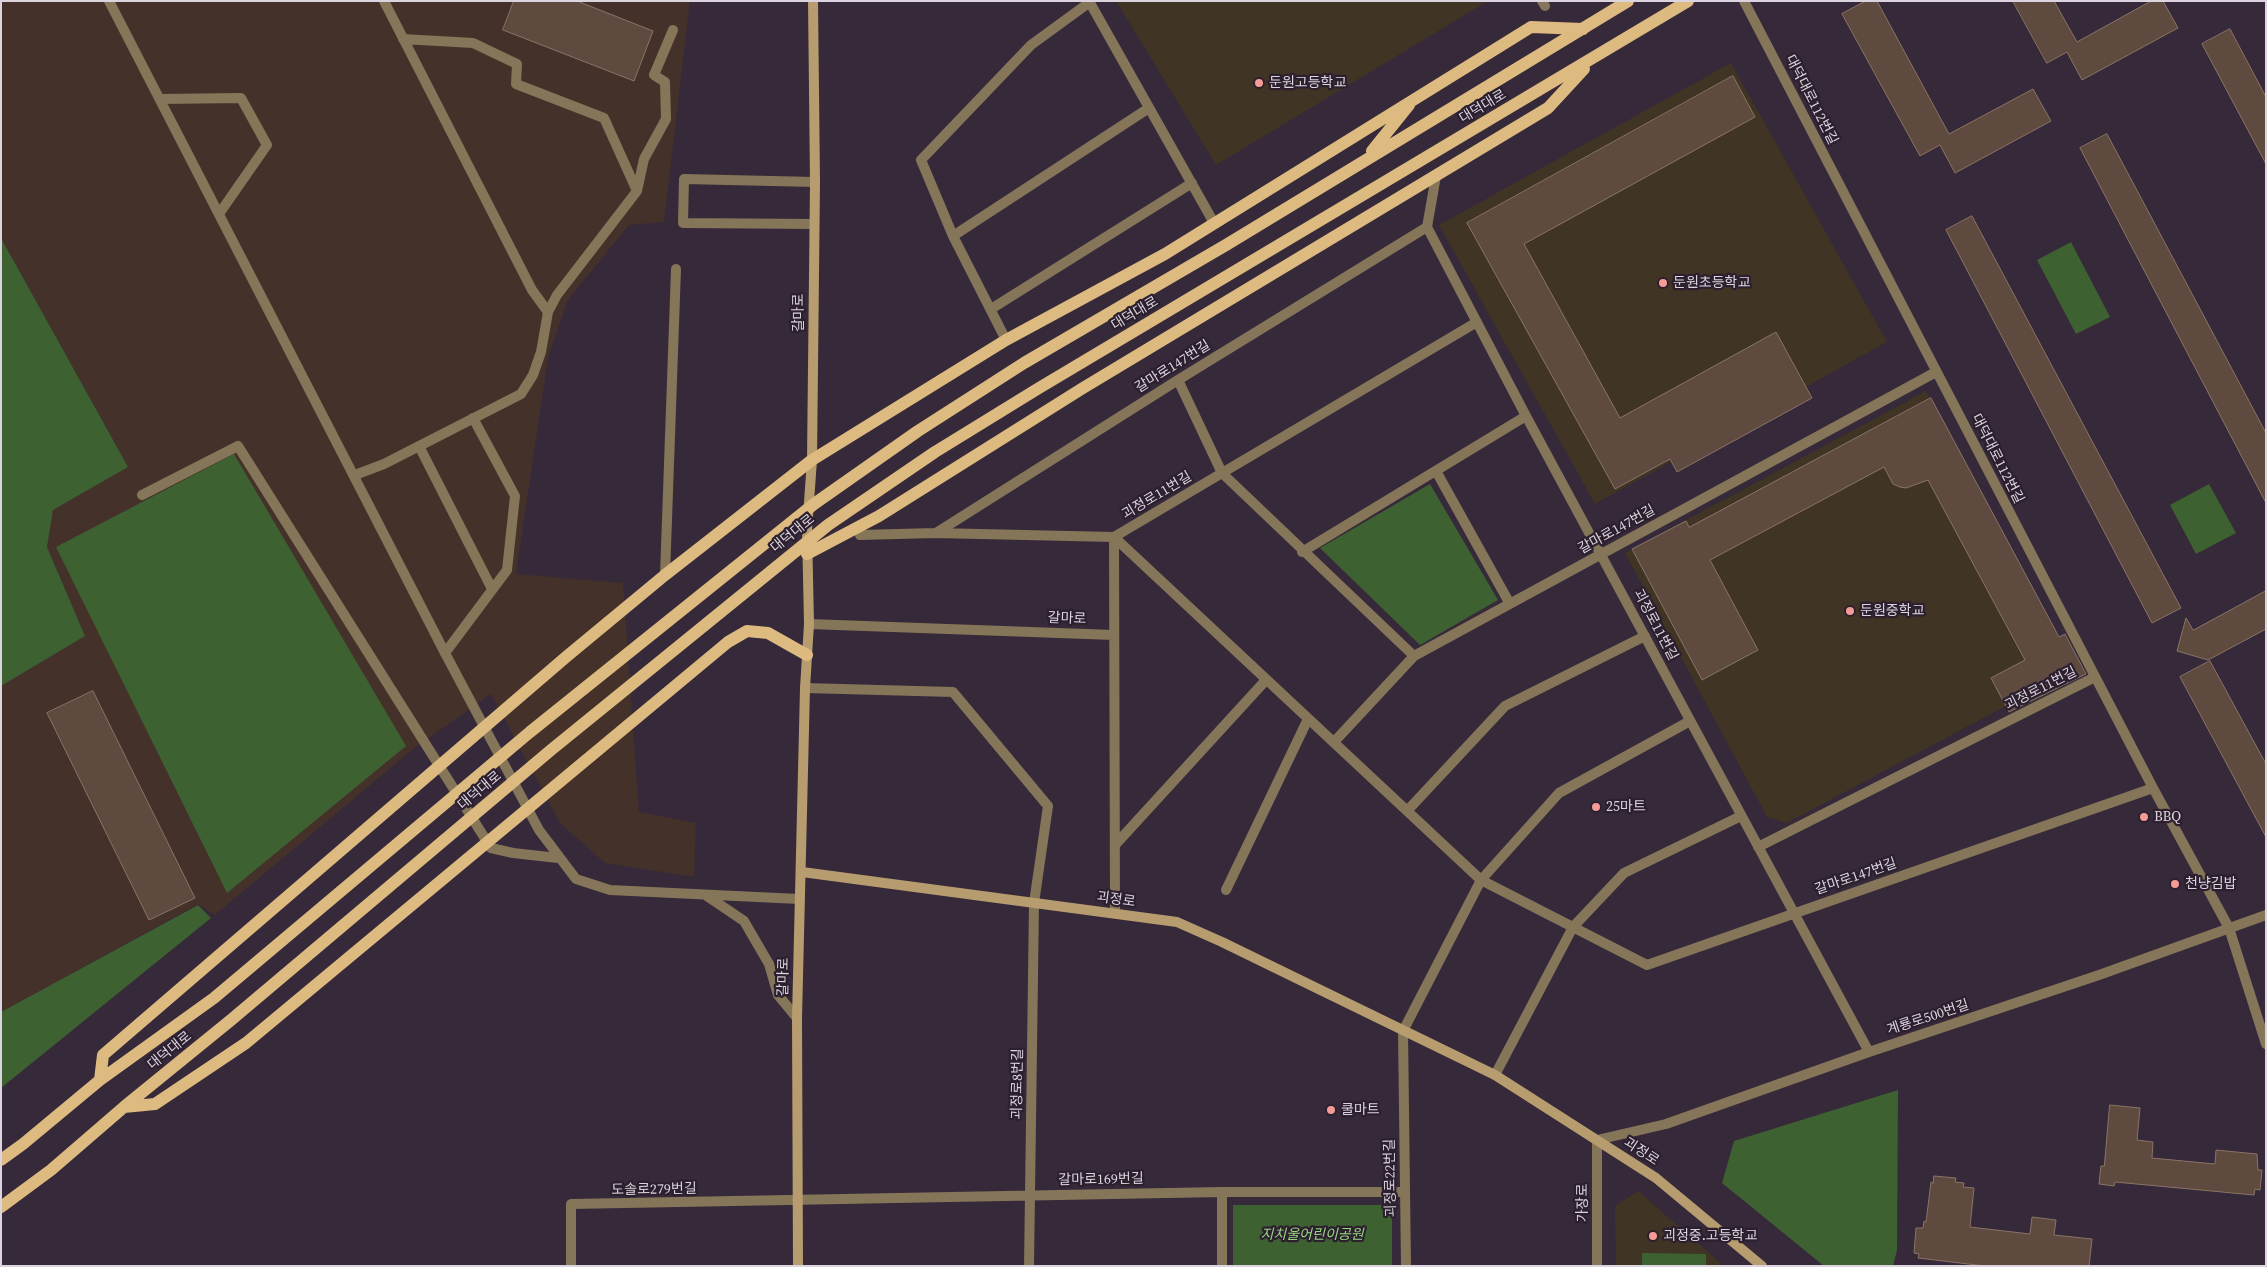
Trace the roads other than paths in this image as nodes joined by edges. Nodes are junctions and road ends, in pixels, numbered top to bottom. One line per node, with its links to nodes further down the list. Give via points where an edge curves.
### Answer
1 (109, 1): 13 (street)
2 (384, 1): 10 (street)
3 (813, 1): 17 (main road, 갈마로)
4 (1628, 1): 8 (main road, 대덕대로)
5 (1688, 1): 11 (main road, 대덕대로)
6 (1744, 1): 30 (street, 대덕대로112번길)
7 (1089, 2): 14 (street); 24 (street, via 1031,45 921,160)
8 (1582, 29): 12 (main road, via 1531,27); 15 (main road, 대덕대로)
9 (673, 30): 19 (street, via 654,75 665,82 666,119 644,158)
10 (403, 39): 19 (street, via 473,42 517,64 516,84 604,118); 27 (street, via 532,290)
11 (1595, 57): 16 (main road, via 1548,108); 84 (main road, 대덕대로, via 1039,388 935,452 828,525 550,750 231,1020)
12 (1416, 97): 15 (main road); 21 (main road)
13 (160, 99): 20 (street); 20 (street, via 241,98 267,145)
14 (1149, 108): 18 (street); 24 (street)
15 (1366, 159): 83 (main road, 대덕대로, via 1024,363 918,431 814,504 530,732 214,998)
16 (1436, 176): 23 (street); 44 (main road, via 1083,388 879,516)
17 (814, 182): 22 (main road, 갈마로); 22 (street, via 684,179 683,223)
18 (1192, 183): 21 (street); 26 (street)
19 (637, 191): 27 (street, via 557,295)
20 (219, 214): 38 (street)
21 (1214, 223): 29 (main road, via 1165,254)
22 (814, 224): 35 (main road, 갈마로)
23 (1427, 227): 28 (street, 괴정로11번길); 31 (street, 갈마로147번길)
24 (952, 236): 26 (street)
25 (676, 269): 46 (street)
26 (991, 309): 29 (street)
27 (548, 312): 33 (street, via 541,352 533,375 521,394)
28 (1477, 322): 32 (street, 괴정로11번길); 37 (street, 괴정로11번길)
29 (1006, 340): 35 (main road)
30 (1936, 372): 45 (street, 갈마로147번길); 55 (street, 대덕대로112번길)
31 (1178, 380): 37 (street); 40 (street, 갈마로147번길)
32 (1526, 416): 36 (street); 45 (street, 괴정로11번길)
33 (473, 418): 34 (street); 47 (street, via 515,496 507,570)
34 (419, 446): 38 (street); 47 (street)
35 (812, 460): 44 (main road, 갈마로); 46 (main road)
36 (1436, 471): 43 (street); 48 (street)
37 (1222, 473): 42 (street, 괴정로11번길); 43 (street)
38 (355, 475): 52 (street)
39 (142, 495): 66 (street, via 238,446 491,848)
40 (936, 534): 41 (street); 42 (street)
41 (860, 535)
42 (1114, 537): 50 (street, 괴정로11번길); 56 (street, 갈마로147번길)
43 (1302, 552): 54 (street)
44 (807, 554): 49 (main road, 갈마로)
45 (1601, 554): 48 (street, 갈마로147번길); 51 (street, 괴정로11번길)
46 (665, 575): 83 (main road, via 566,656 103,1055)
47 (492, 589): 52 (street)
48 (1510, 604): 54 (street, 갈마로147번길)
49 (809, 624): 50 (street, 갈마로); 53 (main road, 갈마로)
50 (1114, 634): 64 (street, 괴정로11번길)
51 (1645, 636): 59 (street, 괴정로11번길); 62 (street, via 1505,706)
52 (445, 653): 66 (street, via 539,830)
53 (807, 655): 57 (main road, 갈마로); 84 (main road, via 768,633 747,631 728,642 246,1043 155,1104)
54 (1414, 656): 60 (street, 갈마로147번길)
55 (2095, 677): 61 (street, 대덕대로112번길); 65 (street, 괴정로11번길)
56 (1266, 680): 58 (street, 갈마로147번길); 64 (street)
57 (805, 688): 67 (main road, 갈마로); 72 (street, via 953,692 1048,806)
58 (1308, 719): 60 (street, 갈마로147번길); 69 (street)
59 (1690, 721): 63 (street, 괴정로11번길); 68 (street, via 1559,793)
60 (1334, 742): 62 (street, 갈마로147번길)
61 (2153, 788): 74 (street, 갈마로147번길); 77 (street, 대덕대로112번길)
62 (1407, 811): 68 (street, 갈마로147번길)
63 (1741, 816): 65 (street, 괴정로11번길); 76 (street, via 1624,873)
64 (1115, 845): 73 (street, 괴정로11번길)
65 (1758, 847): 74 (street, 괴정로11번길)
66 (558, 858): 70 (street, via 576,879 610,890)
67 (802, 872): 71 (main road, 갈마로); 72 (main road, 괴정로)
68 (1481, 880): 76 (street, 갈마로147번길); 79 (street)
69 (1226, 890)
70 (706, 895): 71 (street); 78 (street, via 744,921 769,964 778,995)
71 (799, 899): 78 (main road, 갈마로)
72 (1034, 903): 73 (main road, 괴정로); 89 (street, 괴정로8번길)
73 (1115, 913): 79 (main road, 괴정로, via 1177,922)
74 (1794, 914): 76 (street, 갈마로147번길, via 1647,965); 81 (street, 괴정로11번길)
75 (2266, 915): 77 (street, 계룡로500번길)
76 (1572, 927): 82 (street)
77 (2229, 928): 80 (street, 대덕대로112번길); 81 (street, 계룡로500번길)
78 (796, 1018): 90 (main road, 갈마로)
79 (1404, 1031): 82 (main road, 괴정로); 88 (street, 괴정로22번길)
80 (2266, 1044)
81 (1869, 1052): 85 (street, 계룡로500번길, via 1666,1124)
82 (1495, 1075): 85 (main road, 괴정로)
83 (100, 1080): 86 (main road, 대덕대로)
84 (124, 1106): 91 (main road, 대덕대로, via 51,1170)
85 (1597, 1140): 97 (street, 가장로); 98 (main road, 괴정로, via 1656,1178)
86 (1, 1160)
87 (1222, 1192): 88 (street, 갈마로169번길); 89 (street, 갈마로169번길); 95 (street)
88 (1405, 1192): 96 (street, 괴정로22번길)
89 (1030, 1195): 90 (street, 갈마로169번길); 94 (street, 괴정로8번길)
90 (798, 1202): 92 (street, 도솔로279번길, via 571,1204); 93 (main road, 갈마로)
91 (1, 1207)
92 (571, 1266)
93 (798, 1266)
94 (1029, 1266)
95 (1222, 1266)
96 (1406, 1266)
97 (1597, 1266)
98 (1762, 1266)

